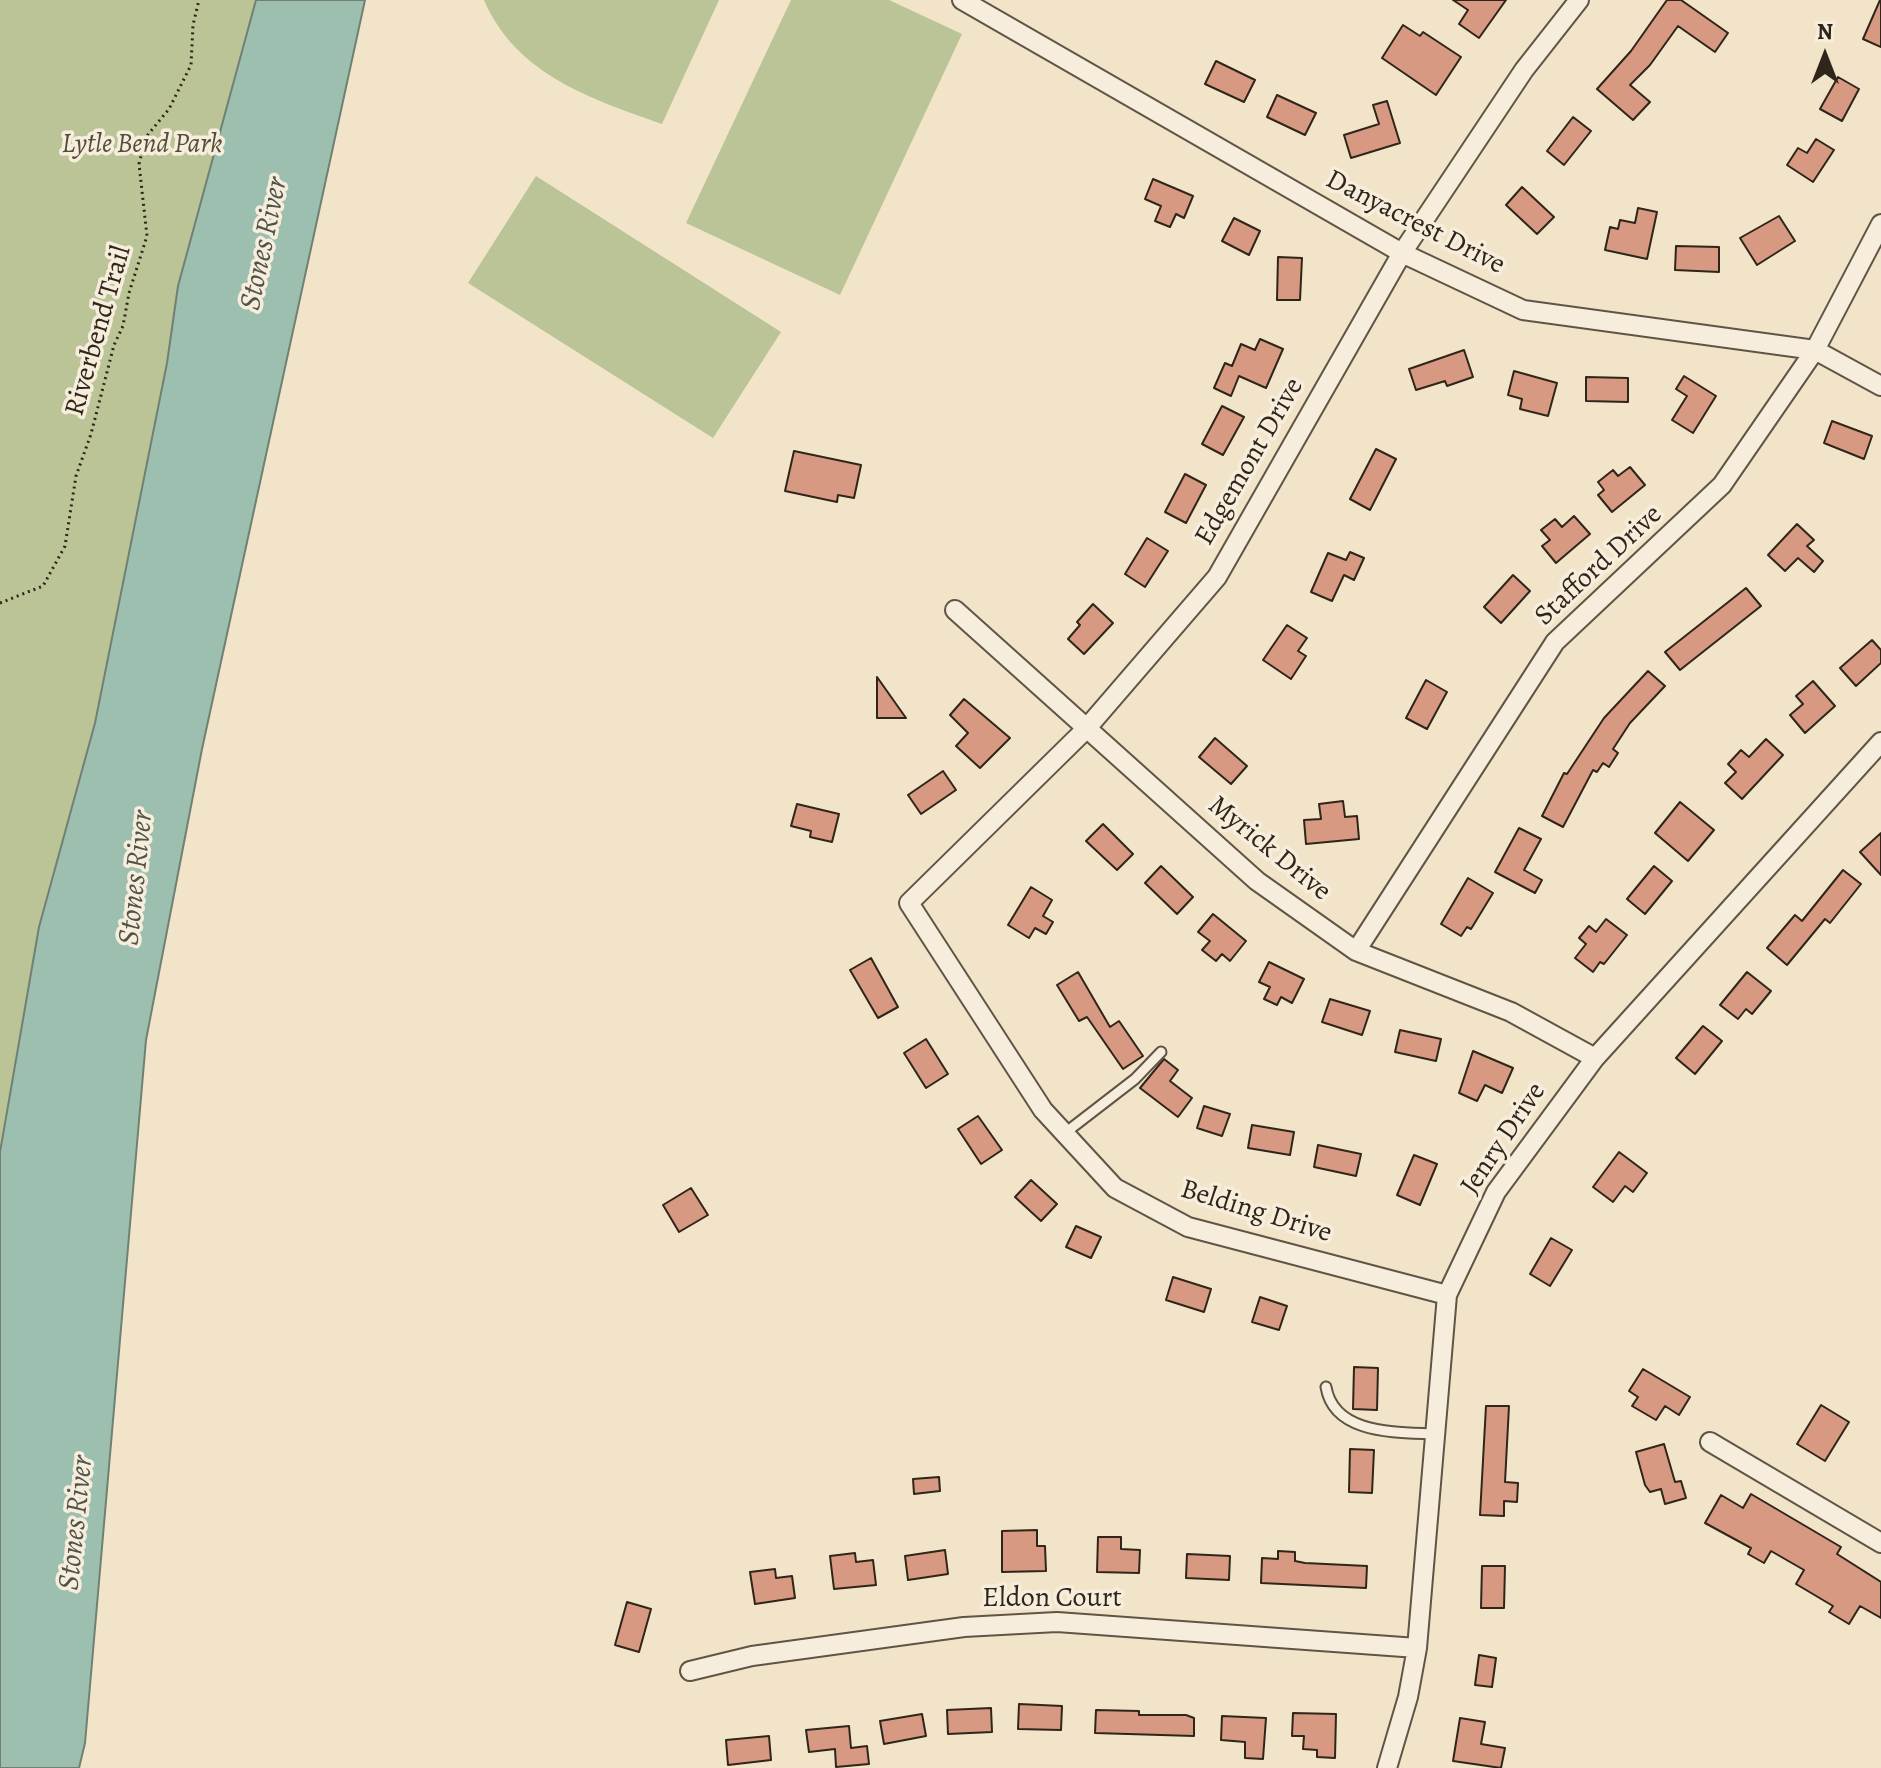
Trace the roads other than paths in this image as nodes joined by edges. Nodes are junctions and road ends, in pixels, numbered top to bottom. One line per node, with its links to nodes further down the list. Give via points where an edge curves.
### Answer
1 (962, 0): 4 (street, Danyacrest Drive)
2 (1579, 0): 4 (street, Edgemont Drive, via 1524,70)
3 (1881, 224): 5 (street, Stafford Drive)
4 (1402, 253): 5 (street, Danyacrest Drive, via 1523,310); 8 (street, Edgemont Drive, via 1217,577)
5 (1815, 350): 6 (street, Danyacrest Drive); 11 (street, Stafford Drive, via 1722,485 1555,642)
6 (1881, 386)
7 (955, 610): 8 (street, Myrick Drive)
8 (1086, 729): 10 (street, Edgemont Drive); 11 (street, Myrick Drive, via 1257,881)
9 (1881, 742): 13 (street, Jenry Drive)
10 (909, 903): 14 (street, Belding Drive, via 1043,1110)
11 (1356, 951): 13 (street, Myrick Drive, via 1511,1012)
12 (1161, 1052): 14 (lane)
13 (1595, 1058): 15 (street, Jenry Drive, via 1496,1192)
14 (1065, 1133): 15 (street, Belding Drive, via 1115,1188 1188,1227)
15 (1447, 1295): 17 (street, Jenry Drive)
16 (1326, 1387): 17 (lane, via 1328,1401 1362,1427)
17 (1435, 1434): 20 (street, Jenry Drive)
18 (1710, 1442): 19 (street)
19 (1881, 1543)
20 (1417, 1648): 21 (street, Eldon Court, via 1057,1622 949,1629 752,1656); 22 (street, Jenry Drive)
21 (690, 1671)
22 (1387, 1768)

